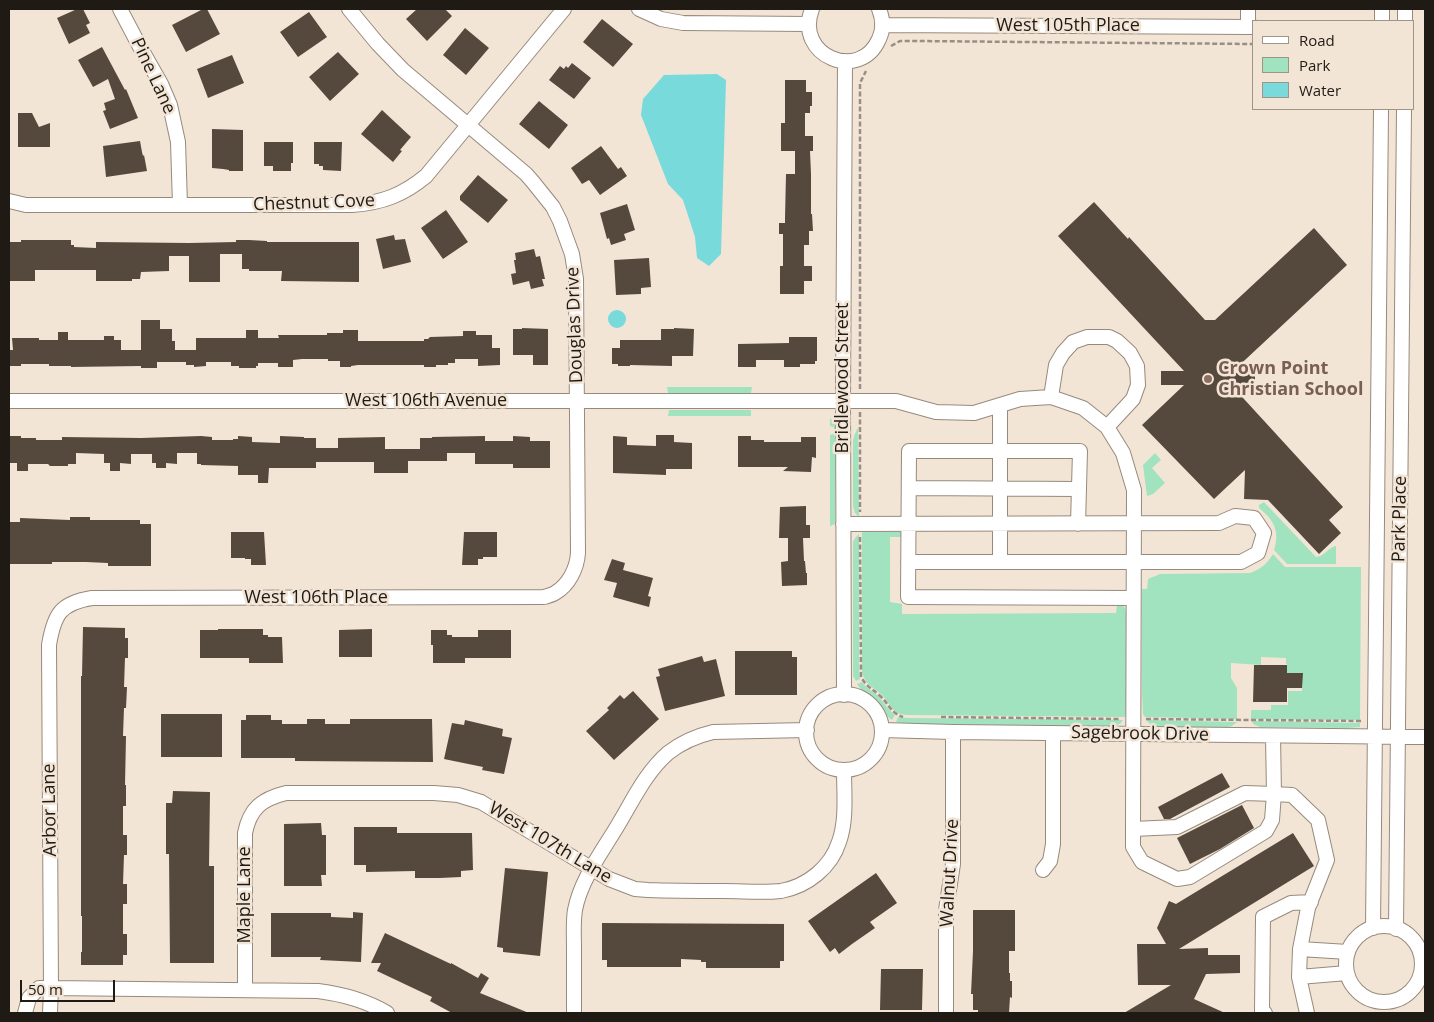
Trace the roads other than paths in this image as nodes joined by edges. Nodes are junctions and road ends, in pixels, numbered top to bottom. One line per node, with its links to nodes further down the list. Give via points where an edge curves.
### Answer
1 (120, 9): 16 (street, Pine Lane, via 170,106 179,156)
2 (349, 9): 14 (street, Douglas Drive, via 399,66)
3 (564, 9): 14 (street, Chestnut Cove)
4 (639, 9): 8 (street, via 661,19 683,23)
5 (812, 9): 8 (street)
6 (879, 9): 9 (street)
7 (1248, 9): 10 (street)
8 (808, 24): 11 (street, via 810,36 819,50 833,59)
9 (882, 25): 10 (street, West 105th Place); 11 (street, via 878,42 871,51 862,58)
10 (1250, 27)
11 (845, 61): 20 (street, Bridlewood Street)
12 (1381, 110): 45 (street, Park Place)
13 (1404, 110): 46 (street, Park Place)
14 (469, 125): 16 (street, Chestnut Cove, via 426,176 388,199 352,205); 18 (street, Douglas Drive, via 526,174 560,221 572,254 576,280)
15 (9, 201): 16 (street, Chestnut Cove, via 26,205)
16 (180, 205)
17 (1051, 397): 21 (street, West 106th Avenue, via 1020,399); 22 (street, via 1083,408); 22 (street, via 1056,365 1073,342 1087,337 1109,337 1117,341 1130,353 1137,366 1138,385 1132,398)
18 (577, 400): 19 (street, West 106th Avenue); 20 (street, West 106th Avenue); 35 (street, Douglas Drive, via 578,553 577,564)
19 (9, 401)
20 (843, 401): 21 (street, West 106th Avenue, via 896,401 936,412 974,414); 28 (street, Bridlewood Street)
21 (1000, 406): 23 (street)
22 (1107, 427): 27 (street, via 1123,453 1134,490)
23 (1000, 451): 24 (street, via 909,450); 25 (street); 26 (street, via 1080,451)
24 (909, 488): 25 (street); 29 (street)
25 (1000, 488): 26 (street); 30 (street)
26 (1079, 489): 31 (street)
27 (1134, 523): 31 (street); 34 (street); 34 (street, via 1219,523 1235,516 1254,518 1264,533 1258,553 1241,562)
28 (843, 524): 29 (street); 38 (street, Bridlewood Street)
29 (908, 524): 30 (street); 32 (street)
30 (1000, 524): 31 (street); 33 (street)
31 (1078, 524)
32 (908, 562): 33 (street); 36 (street, via 908,597)
33 (1000, 562): 34 (street)
34 (1133, 563): 36 (street)
35 (568, 580): 37 (street, West 106th Place, via 555,593 530,598 92,598 69,604)
36 (1133, 598): 43 (street)
37 (62, 610): 63 (street, Arbor Lane, via 48,645)
38 (844, 694): 39 (street, via 830,697 818,705 810,716); 40 (street, via 858,697 870,705 879,716)
39 (807, 730): 48 (street, via 809,745 817,758); 52 (street, via 713,732 677,746 644,782)
40 (882, 730): 41 (street, Sagebrook Drive); 48 (street, via 880,745 872,758 859,767)
41 (953, 732): 42 (street, Sagebrook Drive); 71 (street, Walnut Drive, via 953,864 946,910)
42 (1053, 733): 43 (street, Sagebrook Drive); 53 (street, via 1053,844 1050,861)
43 (1134, 734): 44 (street, Sagebrook Drive); 51 (street)
44 (1273, 736): 45 (street, Sagebrook Drive); 49 (street)
45 (1374, 736): 46 (street, Sagebrook Drive); 55 (street, Park Place)
46 (1398, 737): 47 (street, Sagebrook Drive); 56 (street, Park Place)
47 (1425, 737)
48 (844, 770): 52 (street, West 107th Lane, via 843,823 836,850 819,873 792,888 771,892 635,889)
49 (1274, 794): 51 (street, via 1244,793 1177,827); 51 (street, via 1272,820 1266,831 1190,877 1177,879 1142,862 1133,847); 54 (street, via 1292,795 1318,820 1327,860)
50 (259, 804): 52 (street, West 107th Lane, via 286,793 458,795 481,802); 64 (street, Maple Lane, via 245,833)
51 (1133, 829)
52 (591, 869): 70 (street, via 580,892 574,918)
53 (1043, 870)
54 (1311, 902): 57 (street); 72 (street, via 1291,903 1263,917 1262,1011)
55 (1373, 928): 56 (street); 58 (street, via 1356,939)
56 (1396, 929): 59 (street, via 1412,939)
57 (1300, 949): 58 (street); 62 (street)
58 (1348, 952): 60 (street)
59 (1423, 954): 61 (street)
60 (1347, 973): 62 (street); 65 (street, via 1354,988)
61 (1422, 976): 66 (street)
62 (1299, 977): 73 (street)
63 (51, 988): 64 (street); 67 (street, via 39,988 30,998); 68 (street, Arbor Lane)
64 (245, 990): 69 (street, via 330,993 370,1004)
65 (1371, 1006): 66 (street, via 1385,1002)
66 (1395, 1007)
67 (25, 1013)
68 (50, 1013)
69 (387, 1013)
70 (574, 1013)
71 (946, 1013)
72 (1265, 1013)
73 (1307, 1013)

